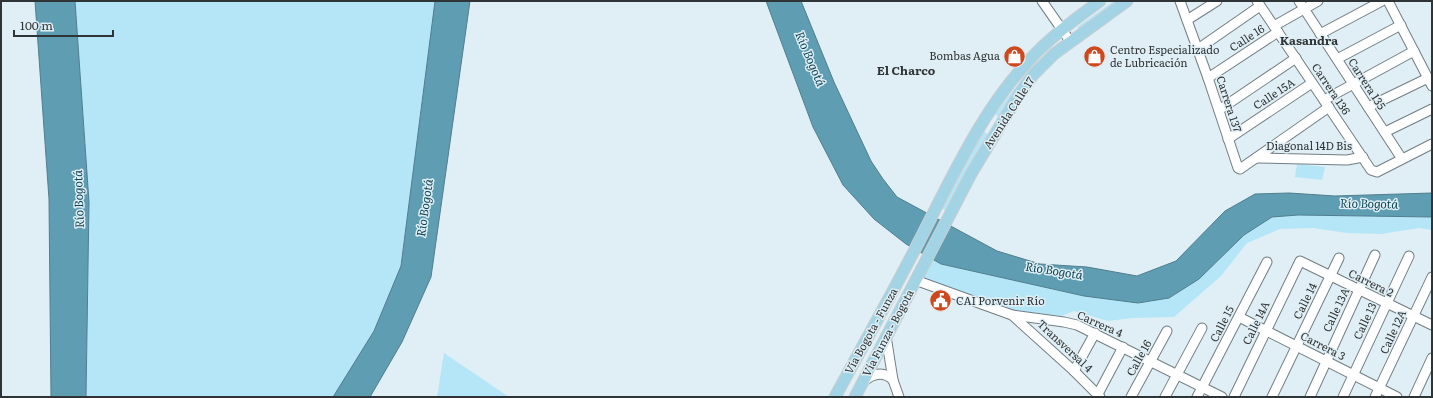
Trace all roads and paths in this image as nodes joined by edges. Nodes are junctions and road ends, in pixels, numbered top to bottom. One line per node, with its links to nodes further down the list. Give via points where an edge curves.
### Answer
1 (1042, 1): 13 (street)
2 (1100, 1): 13 (main road, Avenida Calle 17)
3 (1127, 1): 16 (main road, Avenida Calle 17)
4 (1180, 1): 11 (street, Carrera 137)
5 (1217, 1): 11 (street)
6 (1318, 1): 10 (street, Calle 16)
7 (1382, 1): 15 (street)
8 (1388, 1): 12 (street)
9 (1259, 4): 14 (street, Carrera 136); 17 (street)
10 (1301, 5): 14 (street, Calle 16); 15 (street, Carrera 135)
11 (1187, 20): 17 (street, Carrera 137)
12 (1401, 25): 18 (street); 20 (street)
13 (1061, 29): 16 (street); 29 (main road, Avenida Calle 17, via 1004,90)
14 (1276, 29): 19 (street, Carrera 136); 21 (street, Calle 16)
15 (1320, 34): 20 (street, Carrera 135)
16 (1070, 41): 30 (main road, Avenida Calle 17, via 1033,75)
17 (1198, 49): 21 (street, Carrera 137)
18 (1414, 51): 22 (street); 24 (street)
19 (1296, 58): 23 (street, Carrera 136); 28 (street)
20 (1337, 59): 24 (street, Carrera 135)
21 (1208, 78): 28 (street, Carrera 137)
22 (1430, 82): 26 (street)
23 (1312, 83): 25 (street, Carrera 136); 32 (street, Calle 15A)
24 (1353, 84): 25 (street); 26 (street, Carrera 135)
25 (1326, 104): 34 (street, Carrera 136); 35 (street)
26 (1368, 107): 31 (street, Carrera 135)
27 (1432, 109): 31 (street)
28 (1218, 110): 32 (street, Carrera 137)
29 (986, 117): 30 (main road); 42 (main road, Avenida Calle 17)
30 (999, 125): 43 (main road, Avenida Calle 17)
31 (1385, 132): 36 (street, Carrera 135)
32 (1228, 139): 35 (street, Carrera 137, via 1239,169)
33 (1432, 144): 36 (street)
34 (1363, 157): 35 (street, Diagonal 14D Bis, via 1347,160); 36 (street, Carrera 136, via 1371,170 1377,172)
35 (1256, 158)
36 (1402, 159)
37 (1375, 255): 47 (street, Calle 13A)
38 (1409, 256): 48 (street, Calle 13)
39 (1339, 258): 44 (street, Calle 14)
40 (1300, 261): 44 (street, Carrera 2); 54 (street, Calle 14A)
41 (1267, 262): 50 (street, Calle 15)
42 (906, 265): 71 (main road, Vía Bogota - Funza)
43 (922, 268): 46 (main road, Vía Funza - Bogota)
44 (1330, 276): 47 (street, Carrera 2); 58 (street, Calle 14)
45 (1432, 277): 51 (street, Calle 12A)
46 (915, 280): 49 (street, Carrera 4); 57 (main road, Vía Funza - Bogota)
47 (1358, 289): 48 (street, Carrera 2); 62 (street, Calle 13A)
48 (1387, 303): 51 (street, Carrera 2); 65 (street, Calle 13)
49 (1012, 314): 56 (street, Carrera 4, via 1064,322); 63 (street, Transversal 4)
50 (1239, 316): 54 (street, Carrera 3); 68 (street, Calle 15)
51 (1413, 316): 52 (street, Carrera 2); 69 (street, Calle 12A)
52 (1432, 326)
53 (1202, 328): 64 (street)
54 (1266, 330): 58 (street, Carrera 3); 78 (street, Calle 14A)
55 (1167, 331): 61 (street, Calle 16)
56 (1095, 333): 59 (street, Carrera 4); 63 (street)
57 (886, 336): 66 (street); 67 (main road, Vía Funza - Bogota)
58 (1296, 346): 62 (street, Carrera 3); 79 (street, Calle 14)
59 (1123, 347): 61 (street, Carrera 4); 70 (street)
60 (1432, 358): 84 (street)
61 (1151, 361): 64 (street, Carrera 4); 74 (street, Calle 16)
62 (1326, 361): 65 (street, Carrera 3); 80 (street, Calle 13A)
63 (1074, 371): 70 (street, Transversal 4)
64 (1177, 374): 68 (street, Carrera 4); 75 (street)
65 (1353, 375): 69 (street, Carrera 3); 81 (street, Calle 13)
66 (893, 380): 67 (street, via 890,376 880,374 870,376); 73 (street)
67 (862, 383): 72 (main road, Vía Funza - Bogota)
68 (1203, 387): 76 (street, Calle 15); 77 (street, Carrera 4)
69 (1380, 388): 82 (street, Calle 12A); 83 (street, Carrera 3)
70 (1099, 396)
71 (835, 397)
72 (855, 397)
73 (899, 397)
74 (1131, 397)
75 (1165, 397)
76 (1198, 397)
77 (1222, 397)
78 (1234, 397)
79 (1272, 397)
80 (1310, 397)
81 (1342, 397)
82 (1375, 397)
83 (1397, 397)
84 (1414, 397)

